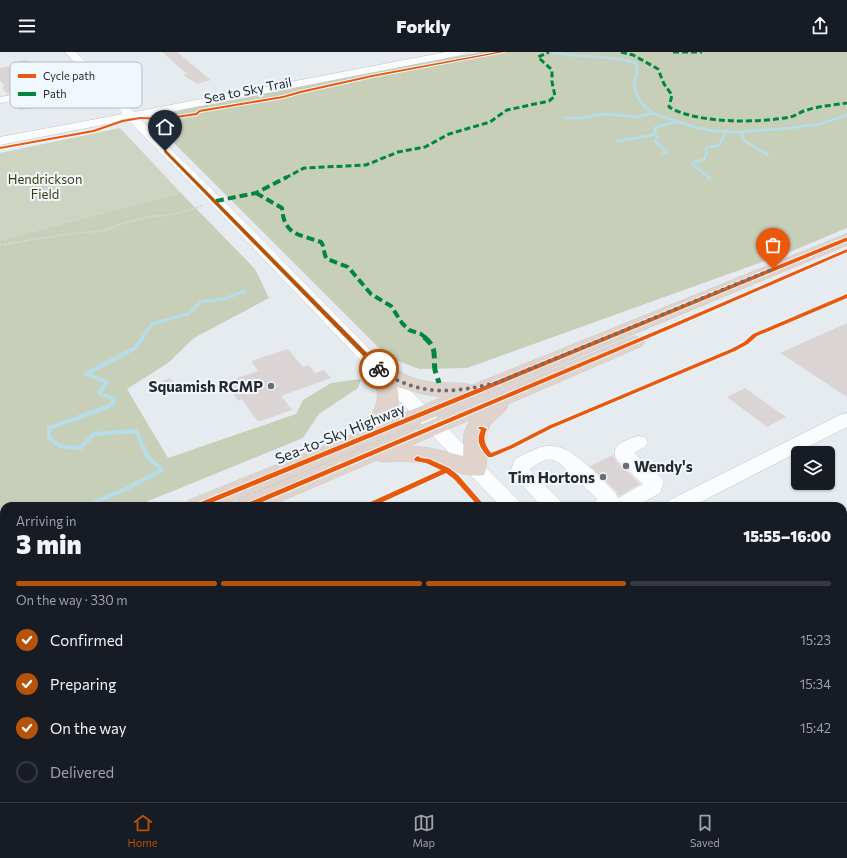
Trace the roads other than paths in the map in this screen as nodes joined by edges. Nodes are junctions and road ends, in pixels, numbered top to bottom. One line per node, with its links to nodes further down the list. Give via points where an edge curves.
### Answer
1 (70, 52): 5 (street)
2 (397, 52): 4 (street)
3 (462, 52): 4 (street)
4 (413, 61): 9 (street)
5 (79, 62)
6 (10, 98): 7 (street)
7 (0, 100)
8 (123, 108): 9 (street)
9 (130, 115): 10 (street); 13 (street)
10 (0, 141)
11 (847, 239): 14 (highway, Sea-to-Sky Highway)
12 (847, 250): 15 (highway, Sea-to-Sky Highway)
13 (383, 373): 14 (highway, via 405,384 437,391 466,390); 17 (street); 19 (highway, via 389,392 387,408)
14 (496, 383): 17 (highway, Sea-to-Sky Highway)
15 (517, 391): 17 (highway, Sea-to-Sky Highway); 20 (highway, via 492,409 476,427 472,451)
16 (847, 419): 27 (street)
17 (429, 420): 19 (highway, Sea-to-Sky Highway); 20 (street)
18 (638, 442): 26 (street, via 624,450 624,455 654,482 653,488)
19 (352, 452): 20 (highway, via 419,453 455,461); 21 (highway, Sea-to-Sky Highway); 22 (highway, Sea-to-Sky Highway)
20 (476, 469): 23 (street)
21 (209, 502)
22 (255, 502)
23 (508, 502)
24 (550, 502): 25 (street, via 520,472 522,464 548,451 559,453 566,458 608,497)
25 (605, 502)
26 (627, 502)
27 (683, 502)

